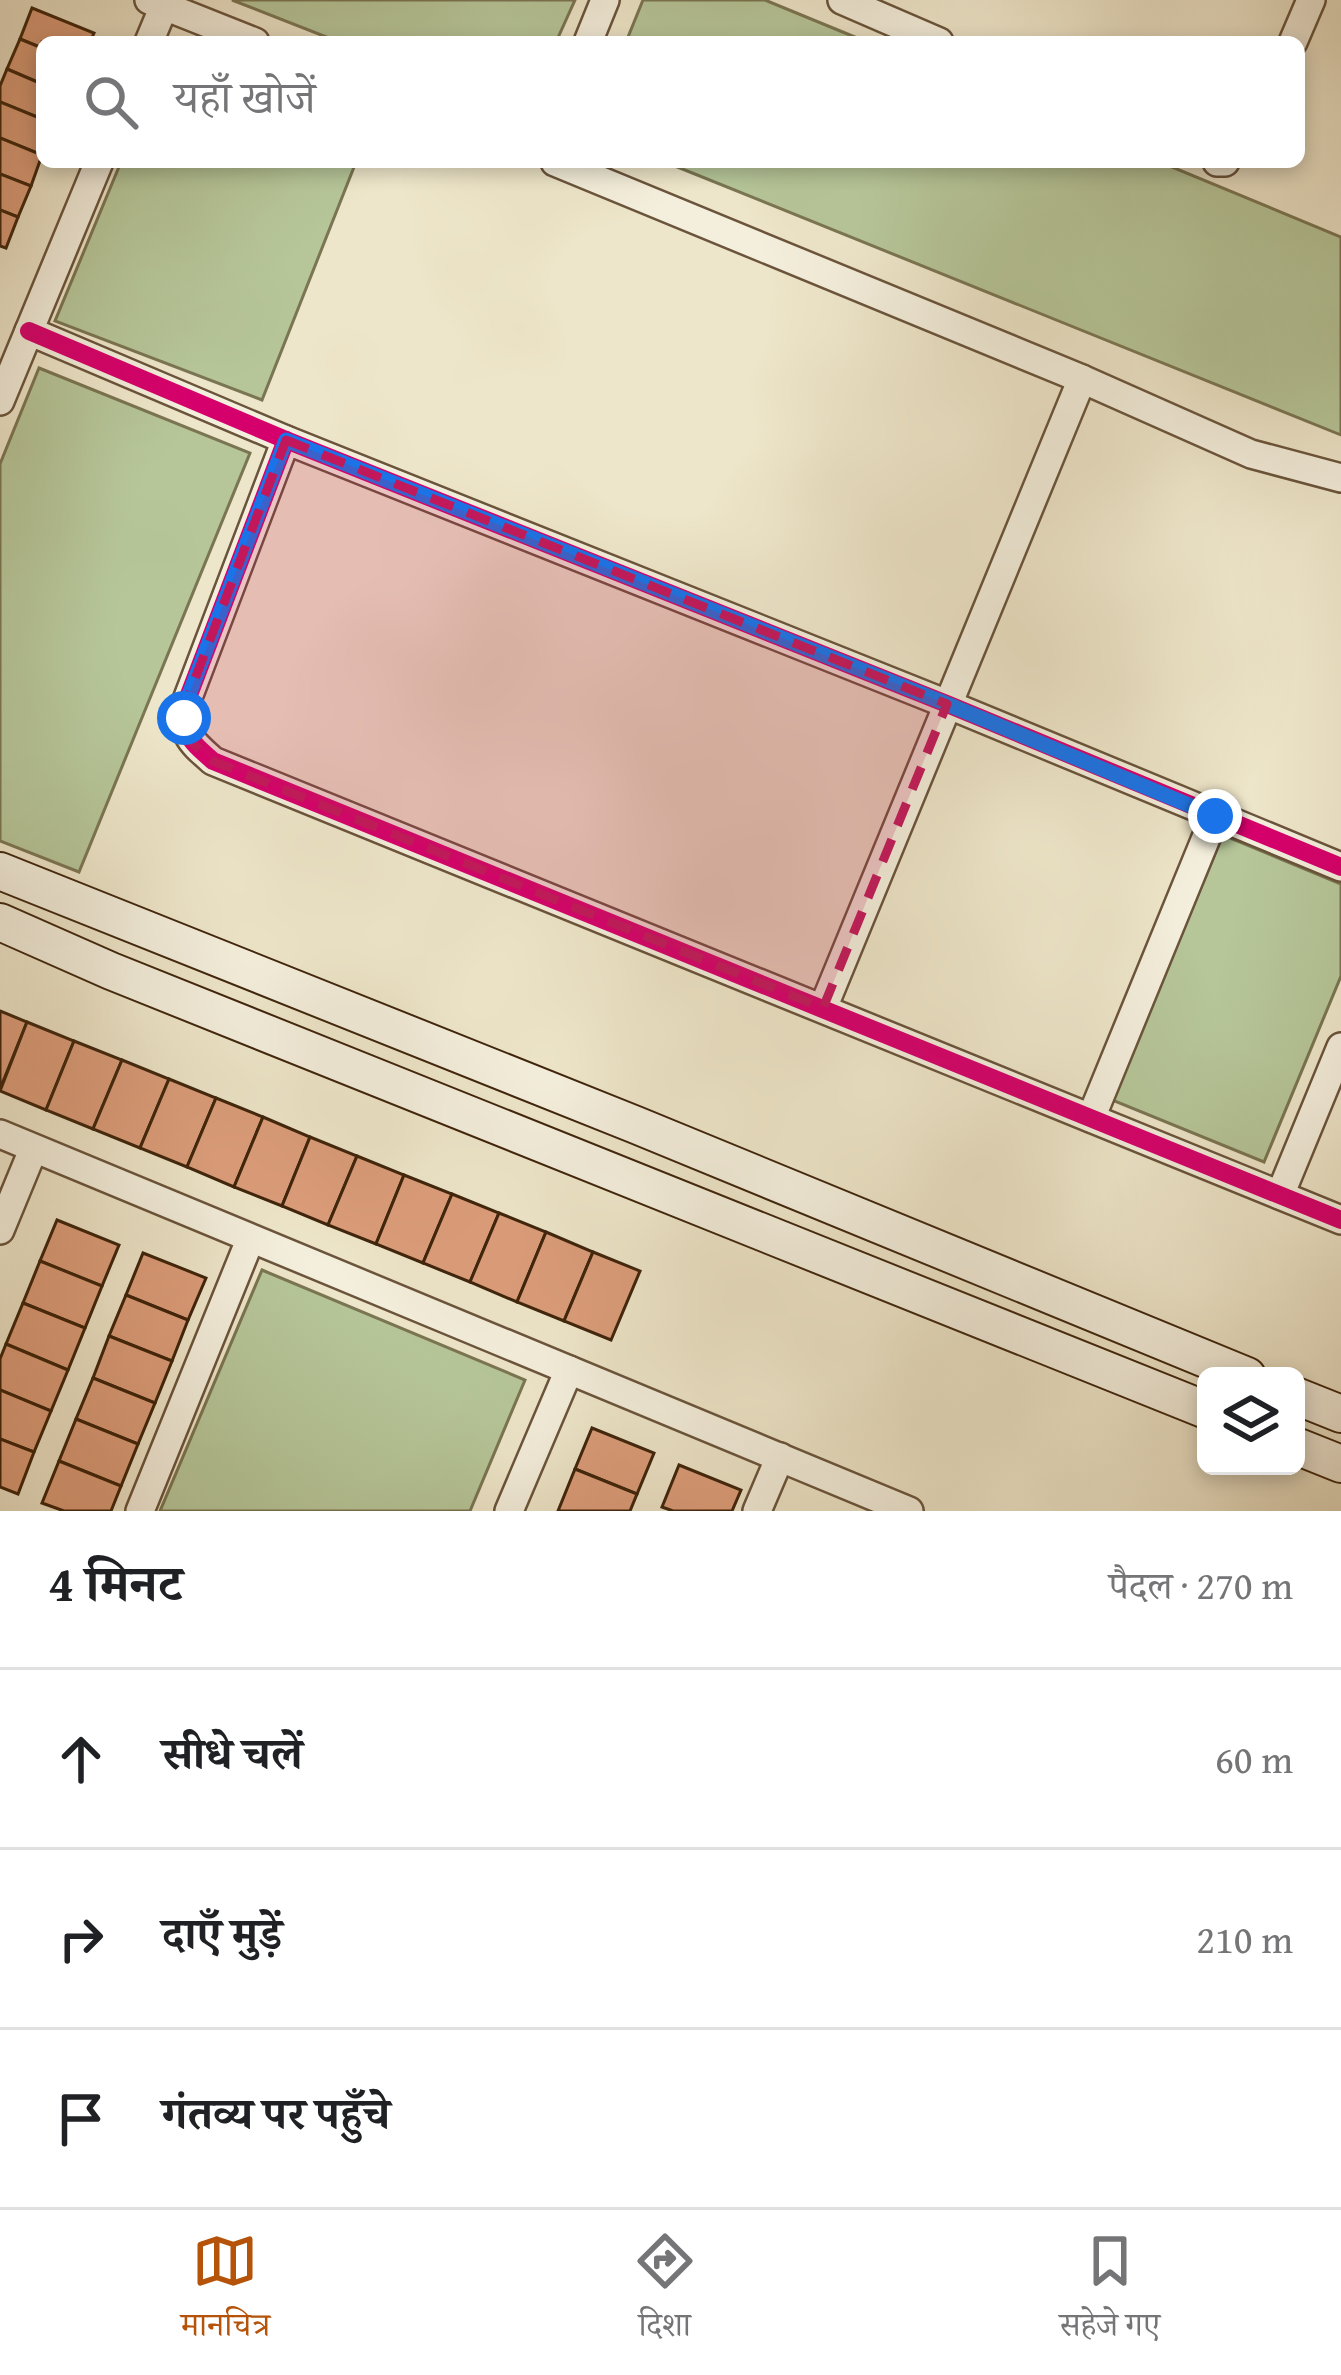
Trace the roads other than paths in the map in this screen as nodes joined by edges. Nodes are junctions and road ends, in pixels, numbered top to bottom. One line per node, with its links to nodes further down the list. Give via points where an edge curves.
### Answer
1 (605, 0): 7 (street)
2 (842, 0): 8 (street)
3 (1311, 0): 9 (street)
4 (157, 3): 5 (street); 6 (street)
5 (150, 36)
6 (239, 36)
7 (590, 36)
8 (926, 36)
9 (1296, 36)
10 (97, 168): 12 (street)
11 (571, 168): 13 (street)
12 (29, 331): 14 (street); 15 (street)
13 (1082, 379): 16 (street, via 1251,454); 17 (street)
14 (0, 401)
15 (286, 440): 17 (street); 22 (street, via 187,700 189,740 213,761)
16 (1341, 478)
17 (947, 704): 18 (street); 22 (street)
18 (1215, 816): 19 (street); 24 (street)
19 (1341, 867)
20 (0, 871): 31 (main road)
21 (0, 922): 34 (main road)
22 (823, 1007): 24 (street)
23 (1341, 1047): 27 (street)
24 (1091, 1118): 27 (street)
25 (0, 1134): 26 (street)
26 (33, 1150): 29 (street); 30 (street)
27 (1280, 1195): 28 (street)
28 (1341, 1220)
29 (0, 1230)
30 (250, 1240): 32 (street); 39 (street)
31 (1225, 1367)
32 (568, 1370): 37 (street); 40 (street)
33 (1305, 1400): 35 (main road)
34 (1197, 1406)
35 (1341, 1414)
36 (1305, 1450): 38 (main road)
37 (779, 1456): 41 (street); 42 (street)
38 (1341, 1464)
39 (140, 1511)
40 (509, 1511)
41 (758, 1511)
42 (909, 1511)

